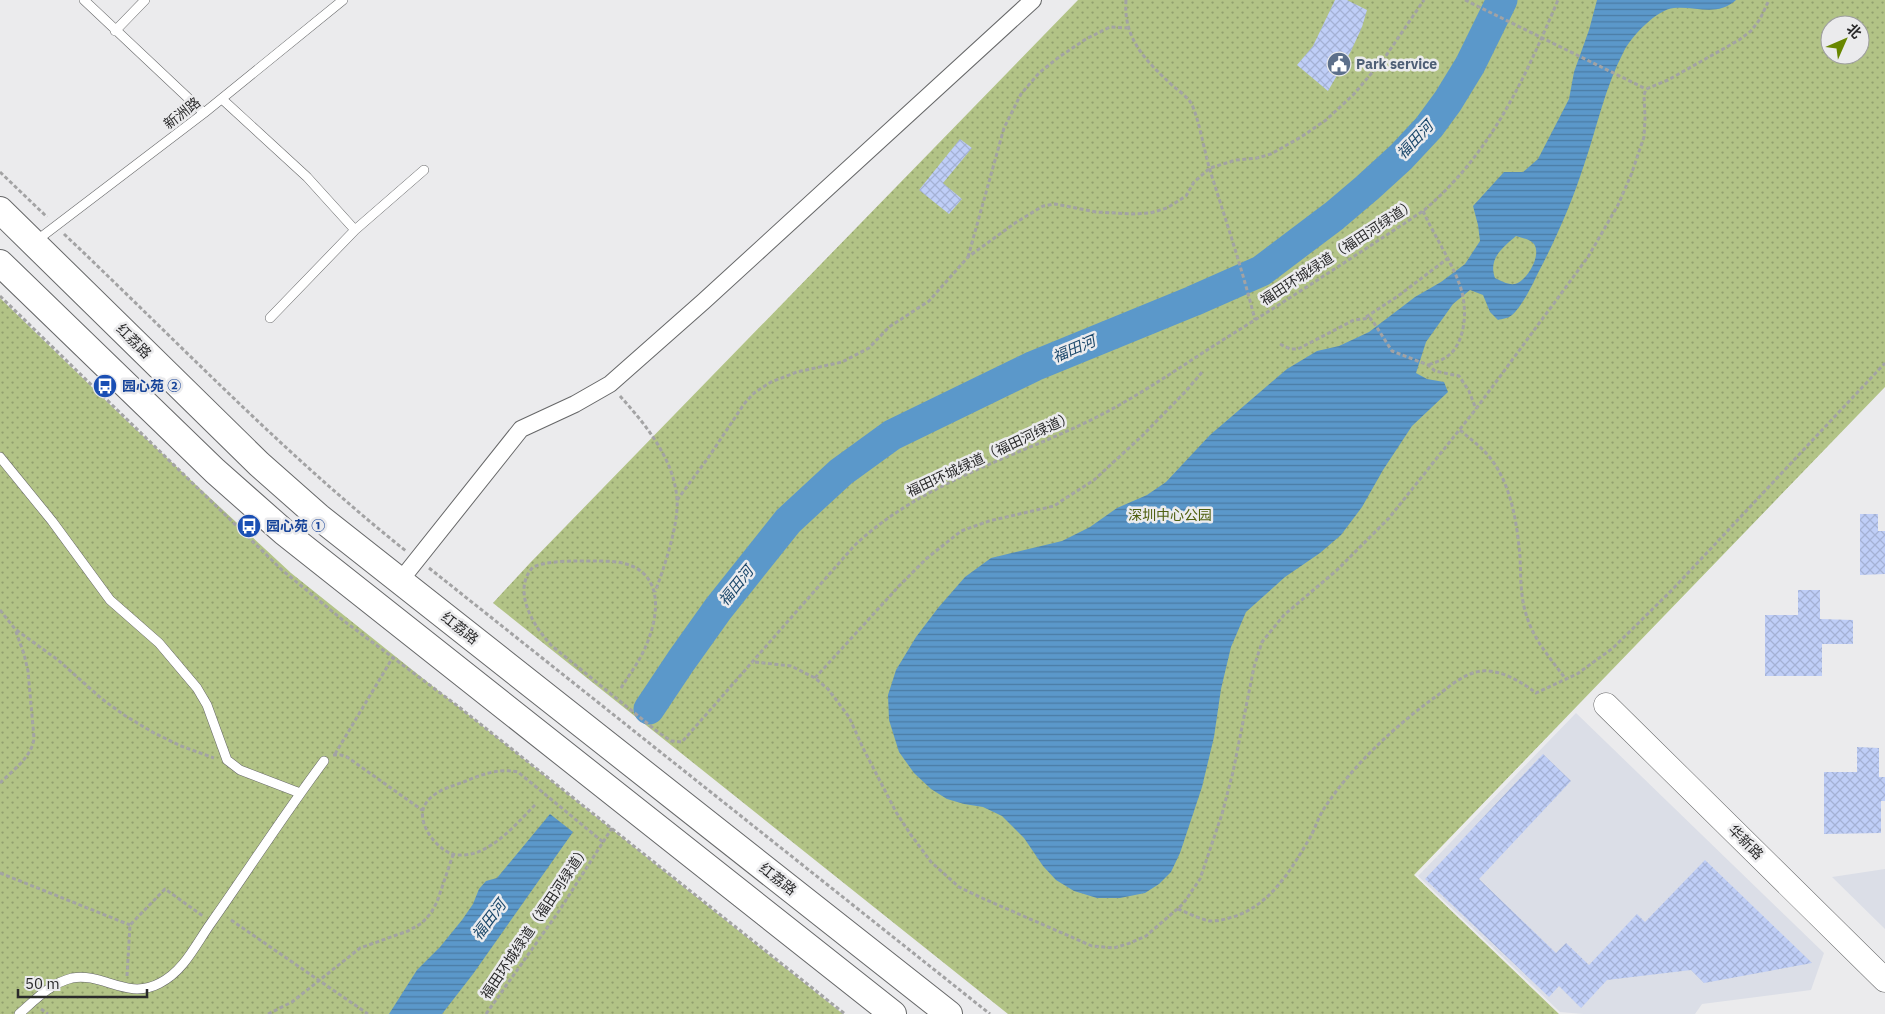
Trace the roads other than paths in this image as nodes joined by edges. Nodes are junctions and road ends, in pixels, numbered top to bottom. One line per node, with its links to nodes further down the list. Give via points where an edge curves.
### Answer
1 (84, 0): 5 (lane)
2 (145, 0): 5 (lane)
3 (343, 0): 6 (lane, 新洲路)
4 (1033, 0): 15 (street, via 610,384 576,404 521,429)
5 (115, 31): 7 (lane)
6 (222, 99): 7 (lane, 新洲路); 10 (lane, via 306,178)
7 (204, 113): 11 (lane, 新洲路)
8 (424, 170): 10 (lane)
9 (0, 210): 11 (main road, 红荔路)
10 (355, 230): 13 (lane)
11 (34, 243): 15 (main road, 红荔路, via 259,464)
12 (0, 262): 21 (main road, via 221,476 284,532)
13 (270, 318)
14 (0, 457): 18 (lane, via 110,600 159,643 197,688 227,760 240,770)
15 (400, 581): 22 (main road, 红荔路)
16 (1606, 705): 19 (street, 华新路)
17 (324, 761): 18 (lane)
18 (300, 792): 20 (lane, via 186,960 169,978 148,989 127,989 74,978 55,985)
19 (1885, 980)
20 (19, 1014)
21 (893, 1014)
22 (949, 1014)

